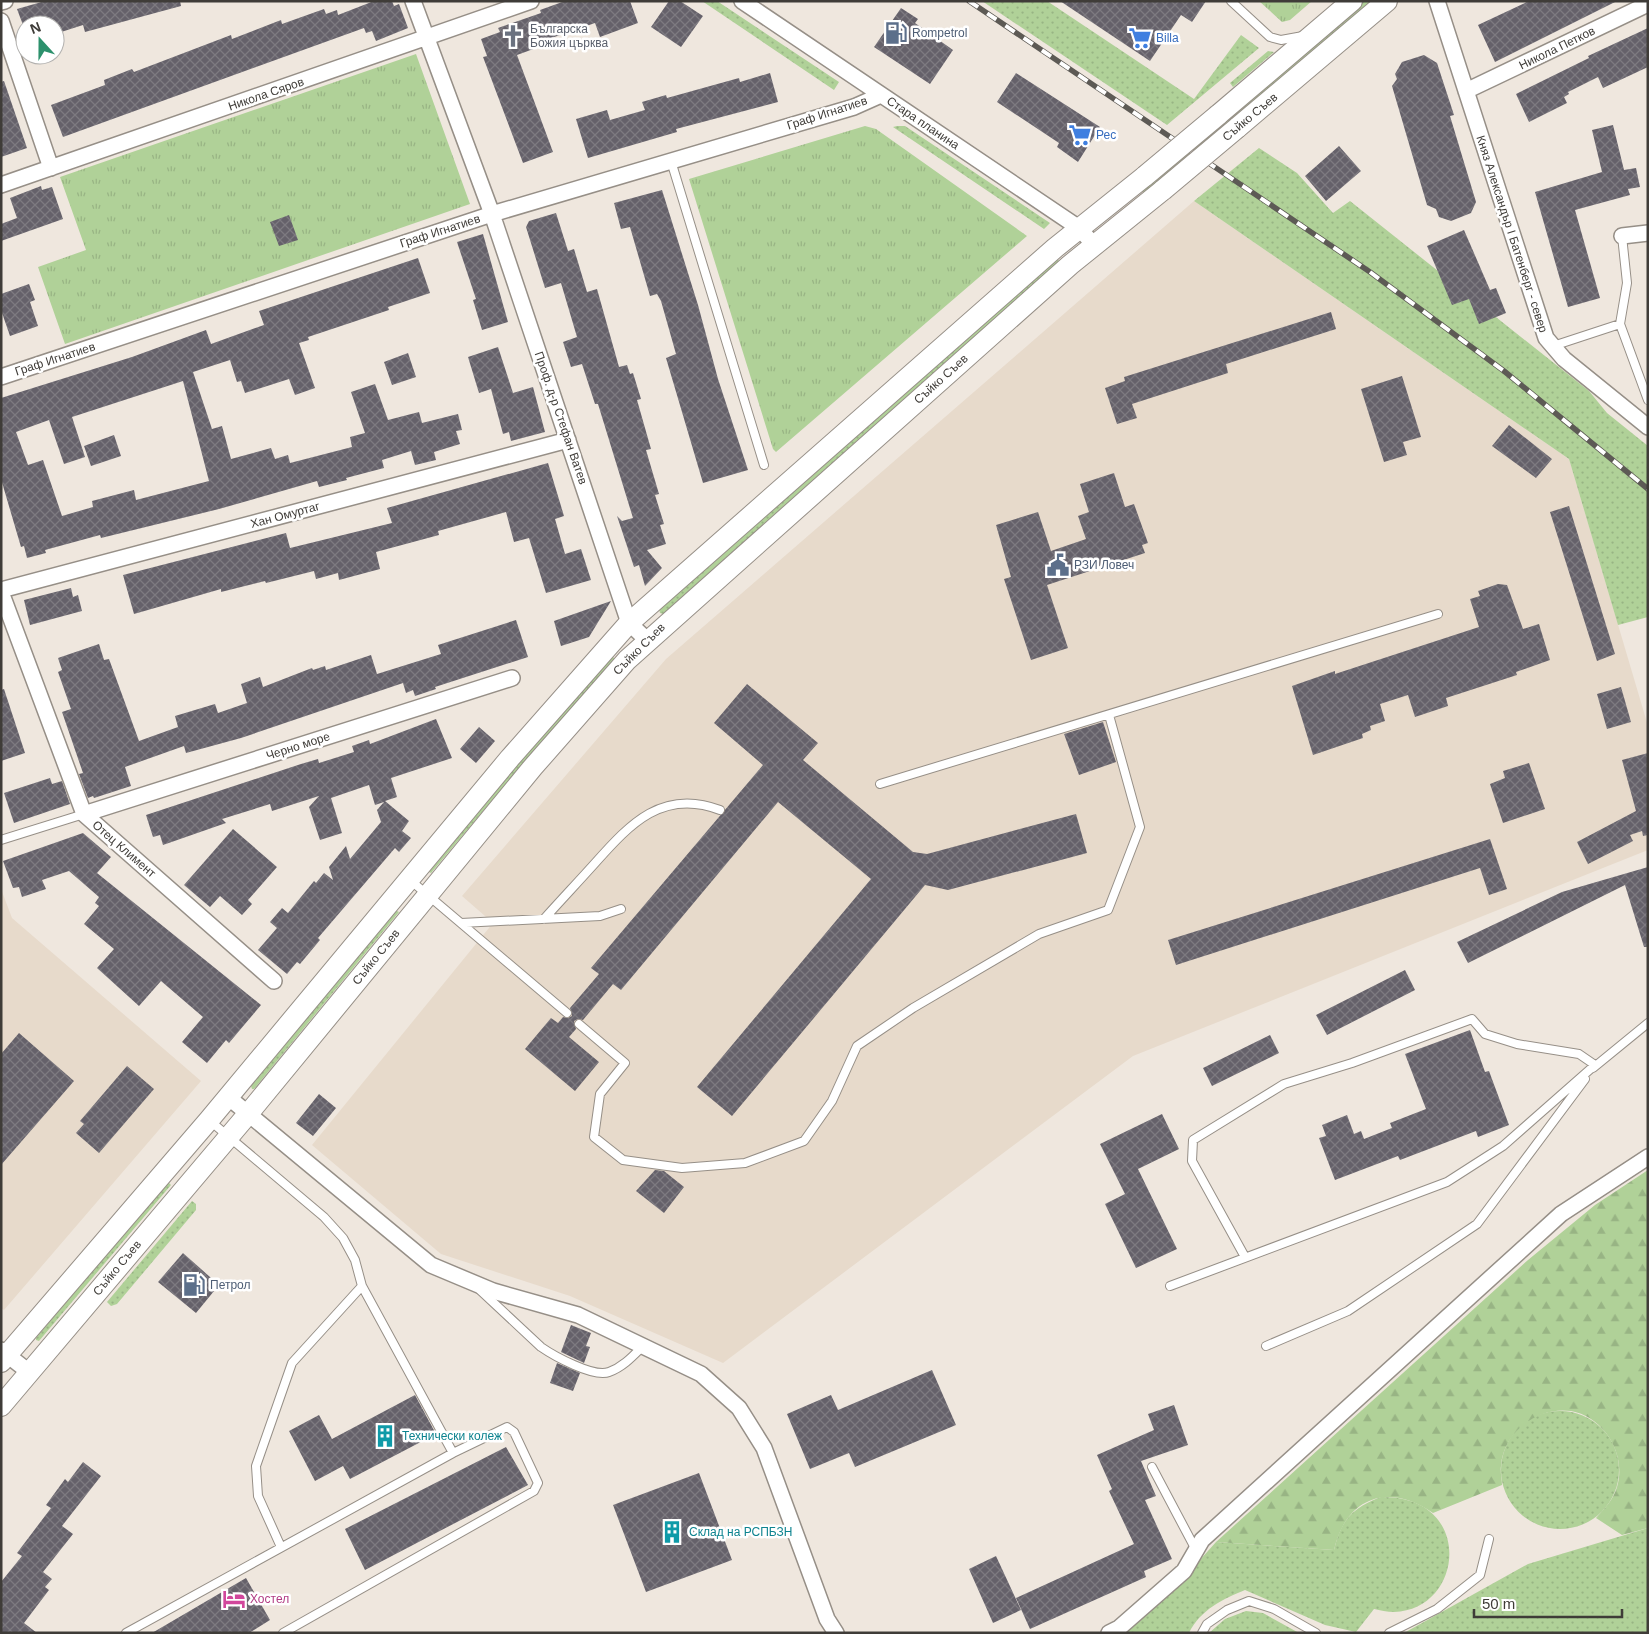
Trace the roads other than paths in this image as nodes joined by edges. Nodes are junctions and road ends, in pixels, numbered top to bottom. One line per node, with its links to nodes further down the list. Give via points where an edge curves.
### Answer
1 (413, 1): 11 (street)
2 (532, 1): 11 (street, Никола Сяров)
3 (742, 1): 13 (street, Стара планина)
4 (1231, 1): 10 (lane, via 1270,37 1281,40)
5 (1352, 1): 10 (street, Съйко Съев)
6 (1387, 1): 21 (street, Съйко Съев, bridge)
7 (1437, 1): 12 (street, Княз Александър I Батенберг - север)
8 (1648, 4): 12 (street, Никола Петков)
9 (1, 21): 15 (street)
10 (1314, 33): 18 (street, Съйко Съев, bridge)
11 (427, 38): 15 (street, Никола Сяров); 17 (street, Проф. д-р Стефан Ватев)
12 (1466, 91): 23 (street, Княз Александър I Батенберг - север, via 1542,330)
13 (881, 95): 14 (street, Граф Игнатиев, via 854,107); 18 (street, Стара планина)
14 (671, 161): 17 (street, Граф Игнатиев); 28 (lane)
15 (51, 168): 16 (street, Никола Сяров)
16 (1, 185)
17 (492, 214): 24 (street, Граф Игнатиев); 27 (street, Проф. д-р Стефан Ватев)
18 (1079, 228): 21 (street, Стара планина); 31 (street, Съйко Съев)
19 (1648, 233): 20 (street)
20 (1622, 236): 22 (lane, via 1627,284)
21 (1094, 245): 32 (street, Съйко Съев)
22 (1620, 324): 23 (lane); 25 (lane)
23 (1552, 346): 26 (street, Княз Александър I Батенберг - север)
24 (1, 377)
25 (1648, 400)
26 (1648, 427)
27 (568, 440): 29 (street, Хан Омуртаг); 31 (street, Проф. д-р Стефан Ватев)
28 (764, 465)
29 (1, 591): 37 (street, Отец Климент)
30 (1438, 614): 34 (lane)
31 (629, 623): 32 (street); 39 (street, Съйко Съев)
32 (647, 640): 40 (street, Съйко Съев, via 570,723)
33 (512, 678): 37 (street, Черно море)
34 (1109, 715): 35 (lane); 47 (lane, via 1140,827 1108,910 1039,934 913,1008 857,1046 832,1101 804,1140 746,1163 682,1168 623,1160 594,1137 600,1094 625,1063)
35 (880, 784)
36 (720, 810): 42 (lane, via 707,805 680,804 653,811 628,826)
37 (84, 814): 38 (lane); 44 (street, Отец Климент)
38 (1, 840)
39 (408, 878): 40 (lane); 49 (street, Съйко Съев)
40 (427, 894): 43 (lane); 50 (street, Съйко Съев)
41 (621, 909): 42 (lane, via 600,916)
42 (544, 919): 43 (lane)
43 (461, 923): 45 (lane)
44 (274, 981)
45 (567, 1013)
46 (1648, 1023): 48 (lane)
47 (579, 1024)
48 (1595, 1065): 54 (lane, via 1503,1146 1447,1182); 54 (lane, via 1579,1054 1517,1044 1485,1034 1472,1019 1284,1084 1193,1140 1192,1161); 59 (lane, via 1477,1224 1348,1311)
49 (228, 1096): 50 (street); 51 (street, Съйко Съев)
50 (248, 1114): 52 (street, Съйко Съев); 55 (street, via 431,1265)
51 (209, 1120): 52 (lane); 60 (street, Съйко Съев)
52 (228, 1136): 56 (lane, via 324,1217 343,1238 355,1260); 61 (street, Съйко Съев)
53 (1648, 1157): 67 (street, via 1561,1214 1266,1481 1202,1540)
54 (1245, 1257): 57 (lane)
55 (472, 1282): 58 (street, via 578,1316); 58 (lane, via 541,1347 592,1372 608,1373)
56 (362, 1286): 63 (lane); 66 (lane, via 292,1362 256,1466 258,1496)
57 (1170, 1286)
58 (643, 1346): 70 (street, via 702,1374 739,1408 764,1448 827,1619)
59 (1266, 1346)
60 (3, 1356): 61 (street)
61 (29, 1372): 62 (street, Съйко Съев)
62 (1, 1406)
63 (453, 1453): 66 (lane); 69 (lane, via 507,1427 514,1432 538,1483 534,1491)
64 (1152, 1467): 67 (lane)
65 (1489, 1539): 74 (lane, via 1480,1574 1437,1610)
66 (281, 1547): 68 (lane)
67 (1196, 1550): 71 (street, via 1184,1571 1119,1628)
68 (126, 1633)
69 (283, 1633)
70 (836, 1633)
71 (1109, 1633)
72 (1202, 1633): 73 (lane, via 1208,1624 1227,1610 1249,1601 1274,1609)
73 (1316, 1633)
74 (1389, 1633)

